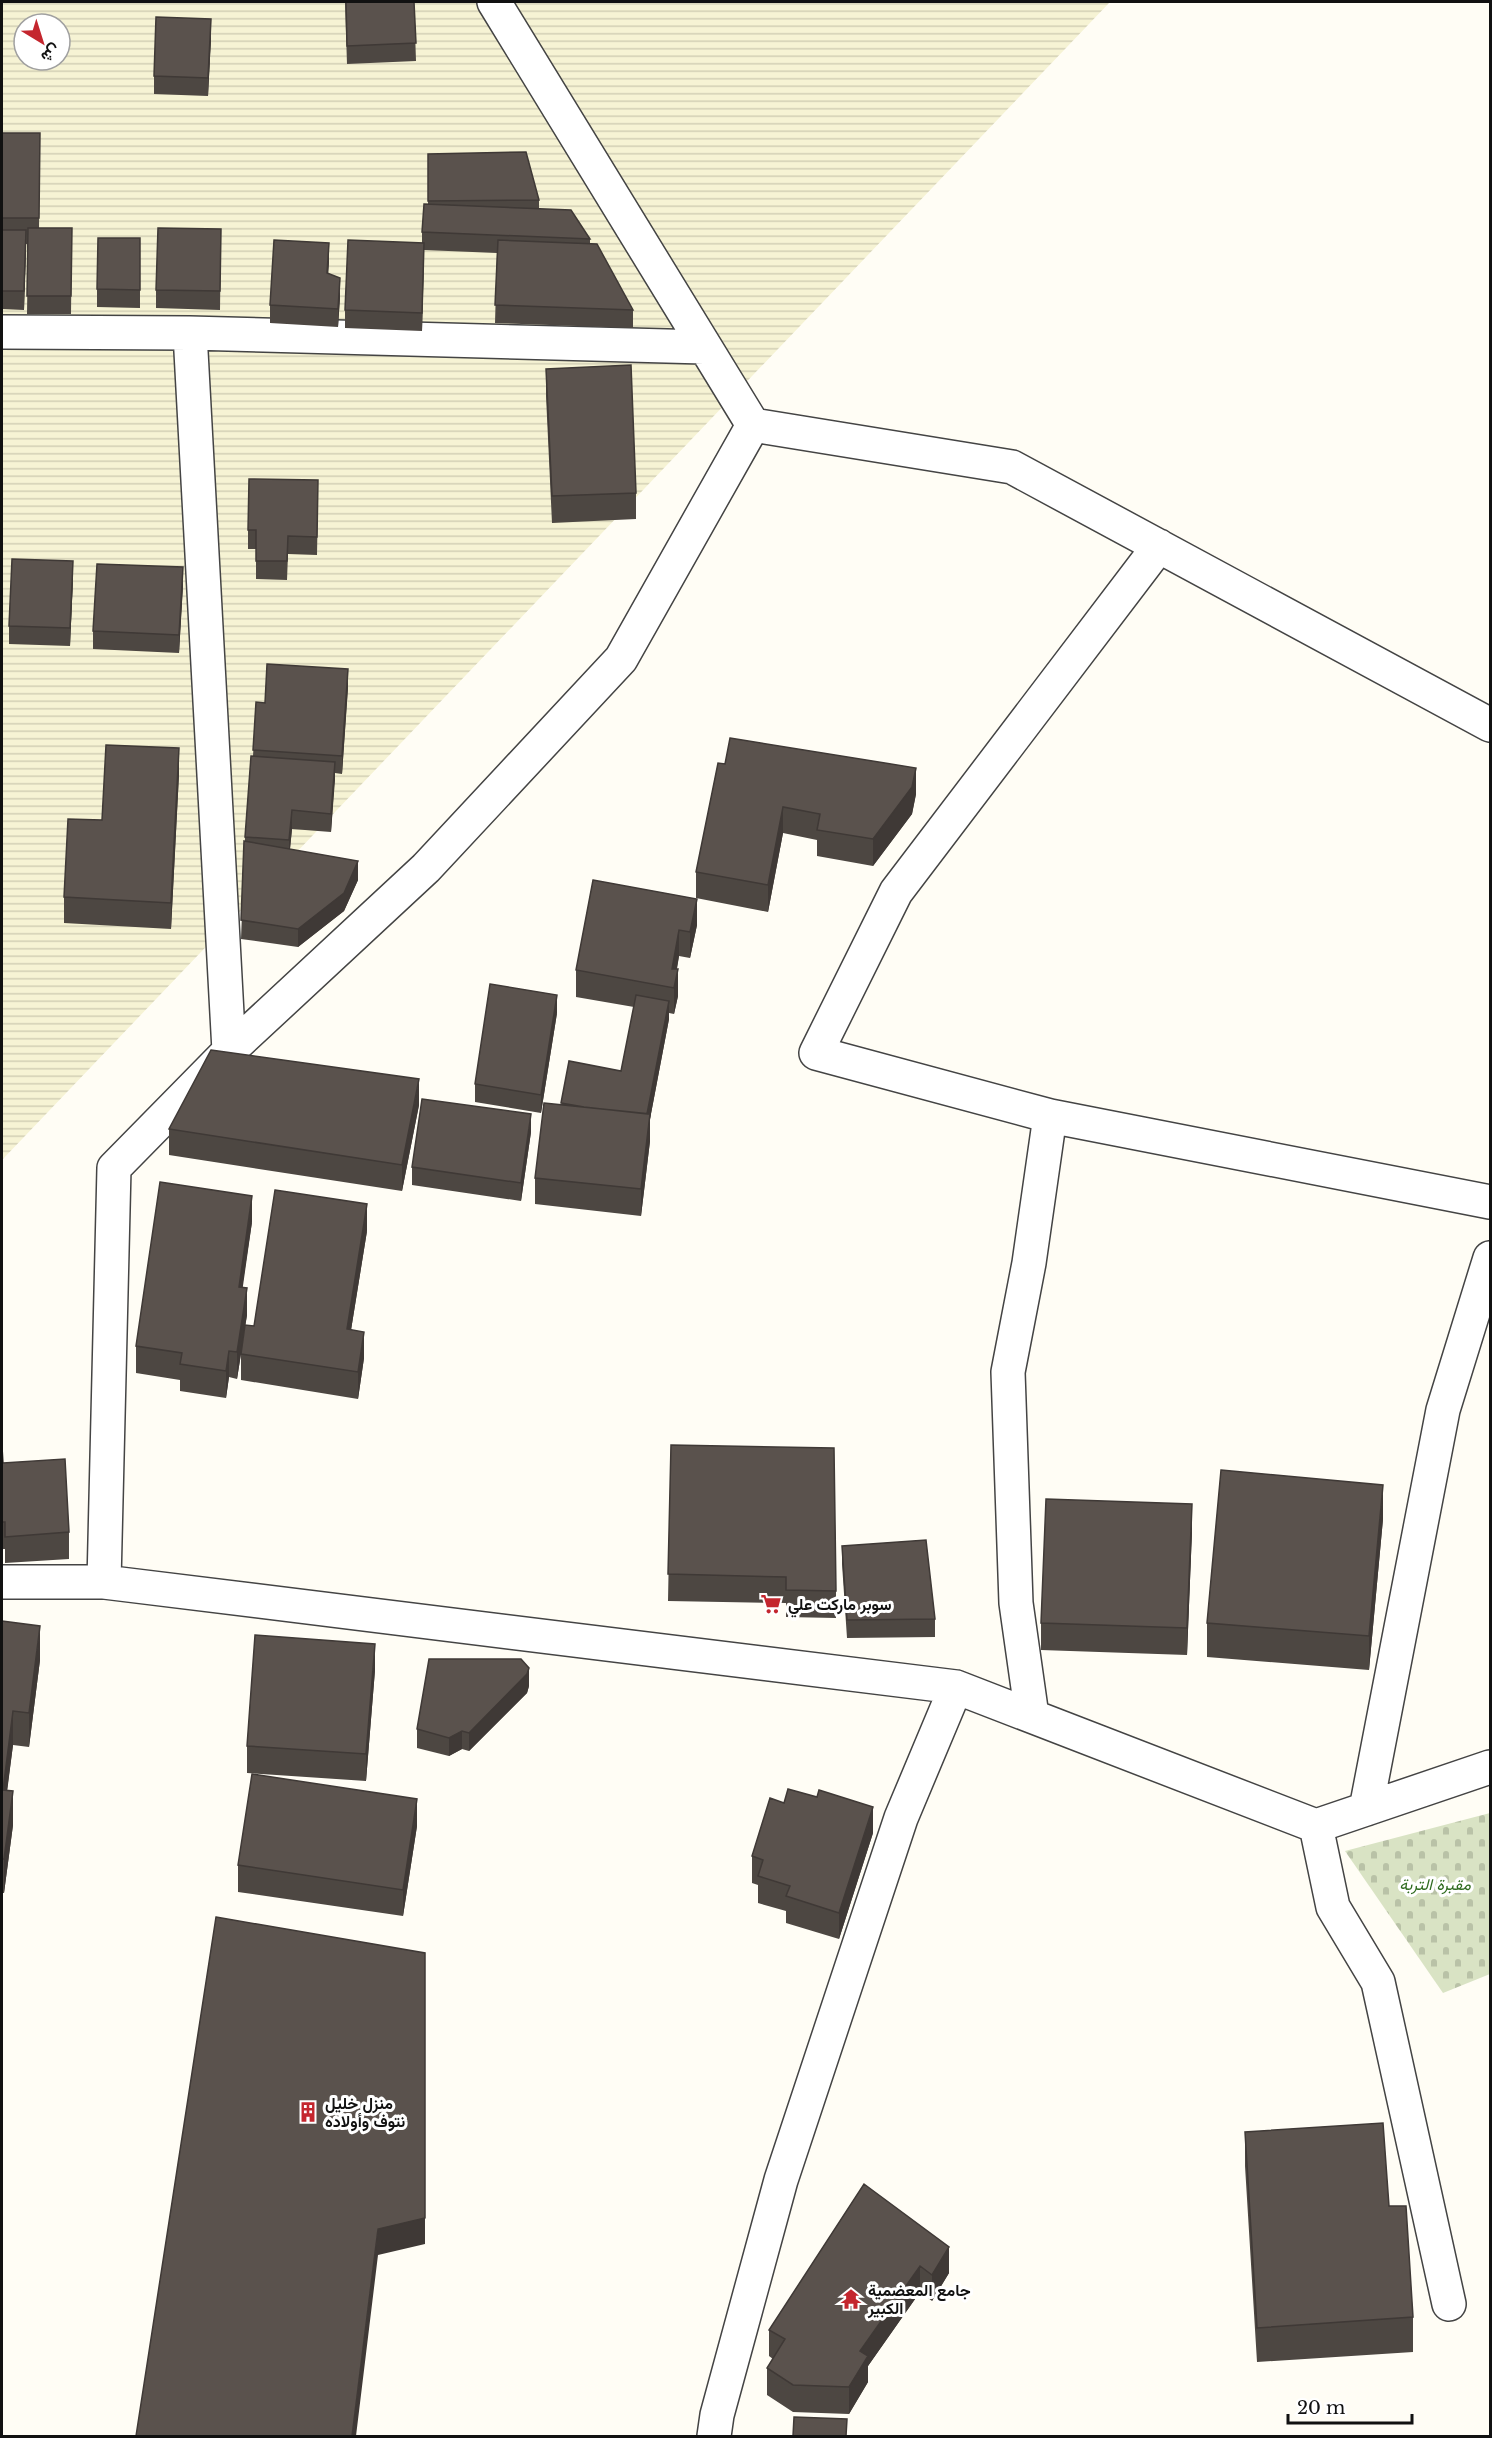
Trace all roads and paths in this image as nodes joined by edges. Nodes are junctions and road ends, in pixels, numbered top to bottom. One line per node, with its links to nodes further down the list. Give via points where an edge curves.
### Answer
1 (494, 2): 4 (street)
2 (2, 332): 3 (street)
3 (190, 333): 4 (street); 8 (street)
4 (704, 347): 5 (street)
5 (753, 425): 6 (street, via 1012,467); 8 (street, via 621,659 426,868)
6 (1159, 546): 7 (street); 9 (street, via 896,892 816,1053)
7 (1491, 725)
8 (229, 1051): 13 (street, via 114,1168)
9 (1050, 1116): 10 (street); 15 (street, via 1029,1263 1008,1372 1016,1603)
10 (1491, 1202)
11 (1491, 1258): 17 (street, via 1443,1410)
12 (2, 1582): 13 (street)
13 (104, 1582): 14 (street)
14 (956, 1687): 15 (street); 20 (street, via 901,1818 781,2180)
15 (1032, 1716): 18 (street)
16 (1491, 1767): 17 (street)
17 (1366, 1809): 18 (street)
18 (1316, 1826): 19 (street, via 1333,1907 1378,1982)
19 (1449, 2304)
20 (714, 2436)

